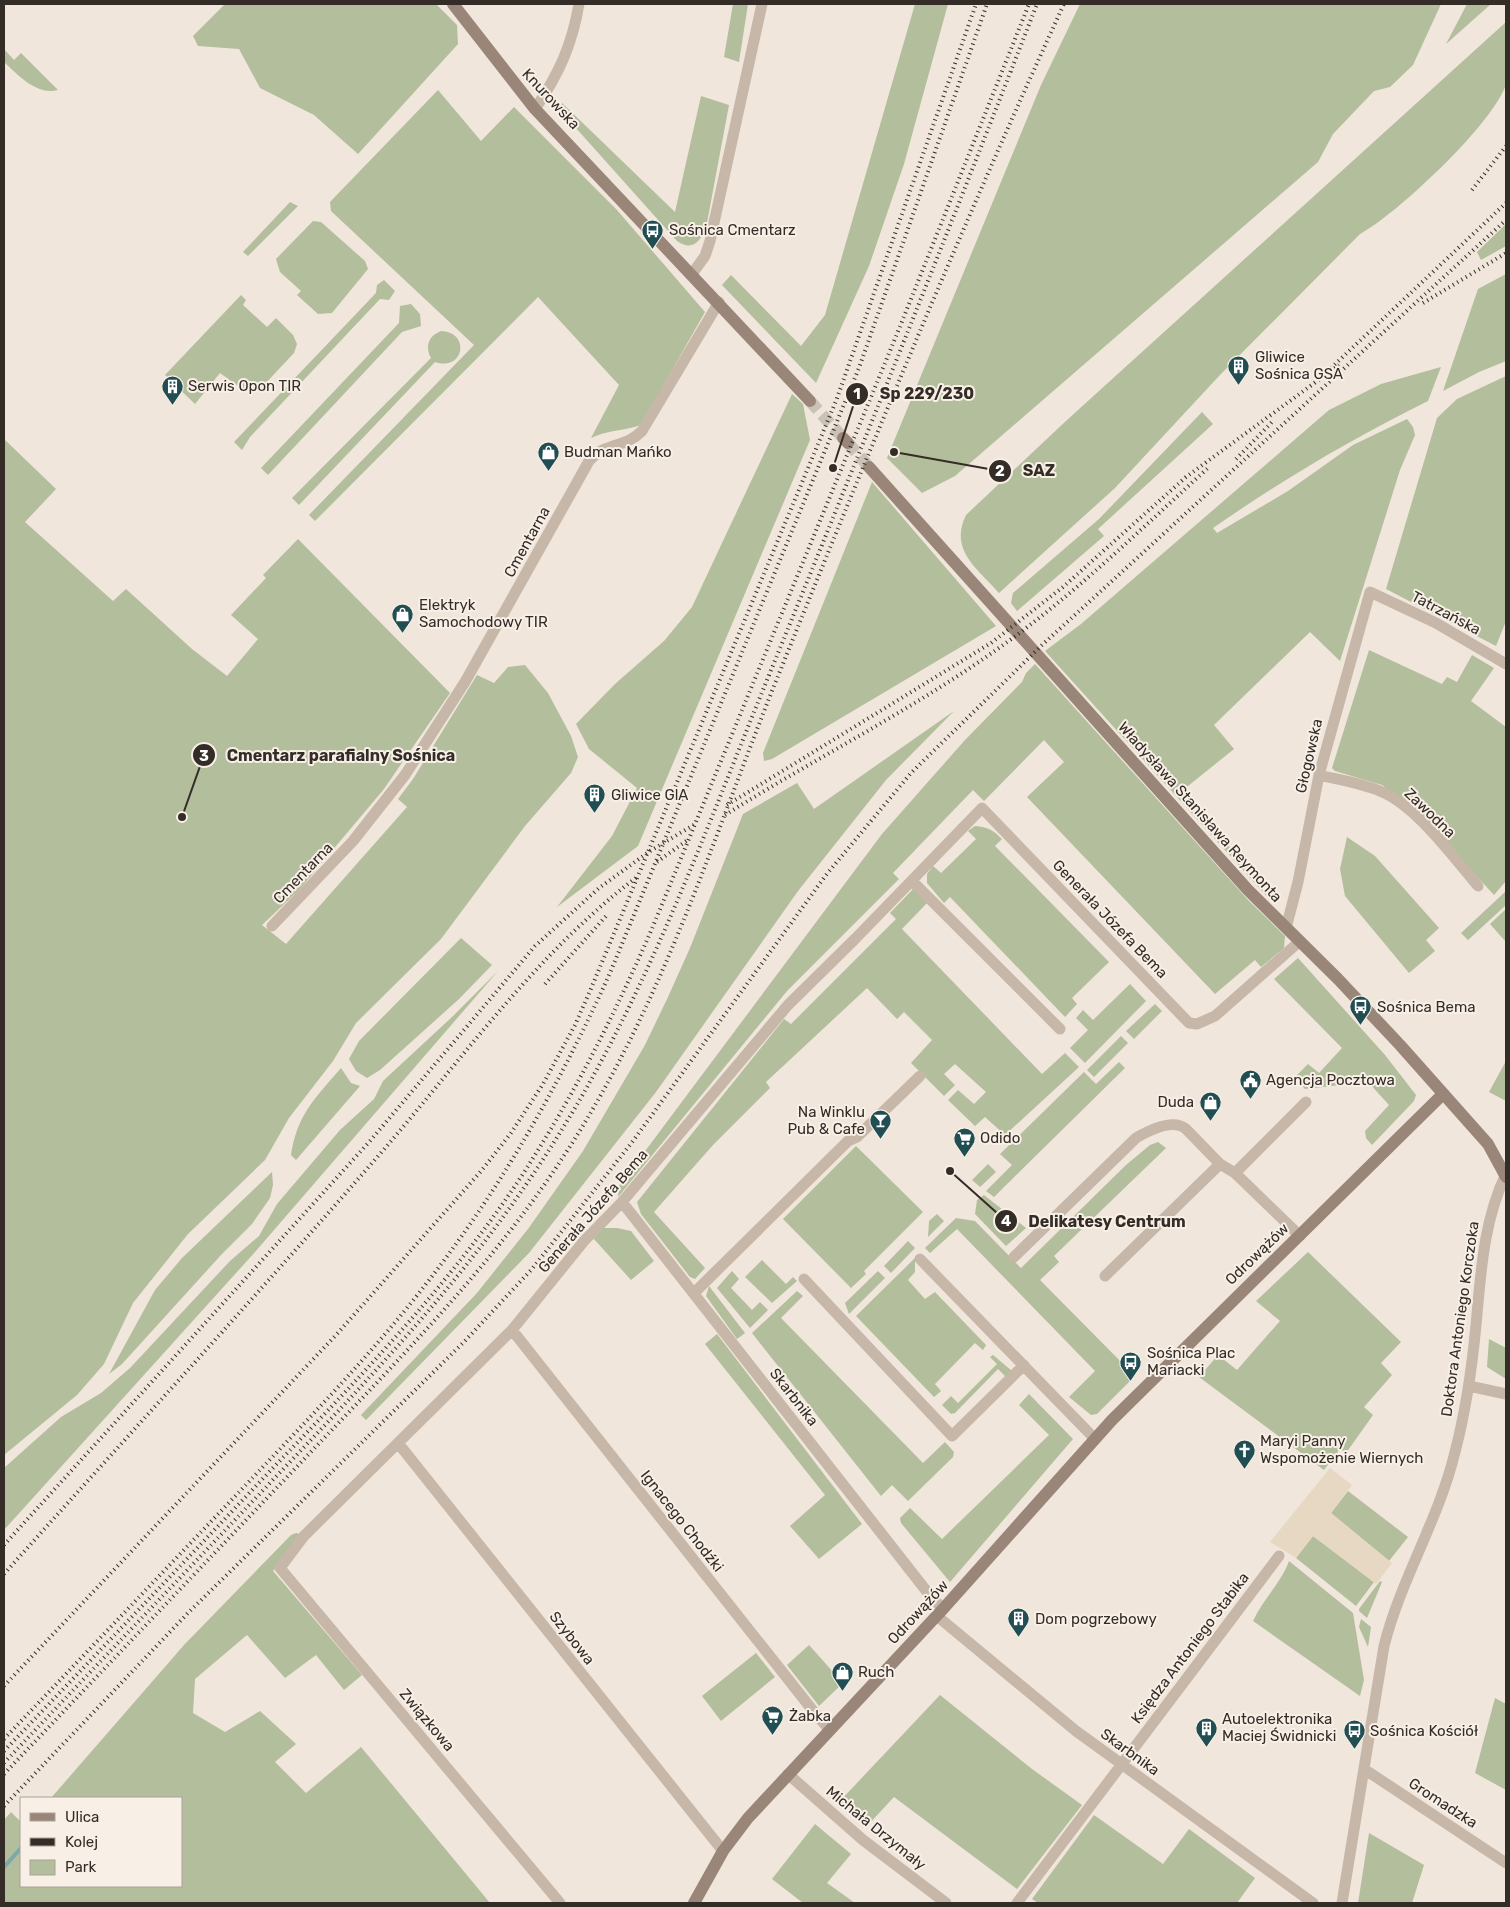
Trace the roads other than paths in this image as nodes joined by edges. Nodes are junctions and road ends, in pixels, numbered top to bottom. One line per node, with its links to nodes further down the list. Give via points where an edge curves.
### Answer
1 (453, 4): 4 (street, Knurowska)
2 (579, 4): 4 (street, via 575,30 565,59)
3 (762, 4): 5 (street, via 710,241 705,256)
4 (535, 109): 5 (street, Knurowska)
5 (692, 274): 6 (street)
6 (719, 302): 7 (street); 14 (street, Cmentarna, via 642,432 628,442 602,448 590,461 465,682 405,775 354,841)
7 (810, 401)
8 (869, 467): 15 (street, Władysława Stanisława Reymonta, via 1248,890)
9 (1370, 592): 10 (street, Tatrzańska); 11 (street, Głogowska)
10 (1504, 659)
11 (1319, 775): 13 (street, Zawodna, via 1370,788 1396,800 1436,838); 15 (street, Głogowska)
12 (912, 881): 16 (street, Generała Józefa Bema, via 982,808 1193,1024 1215,1016); 17 (street); 24 (street, Generała Józefa Bema, via 788,1005)
13 (1478, 886)
14 (272, 926)
15 (1286, 928): 16 (street, Władysława Stanisława Reymonta)
16 (1300, 941): 19 (street, Władysława Stanisława Reymonta, via 1373,1015)
17 (1060, 1030)
18 (920, 1076): 30 (street, via 857,1137 848,1141)
19 (1443, 1094): 23 (street, Władysława Stanisława Reymonta, via 1488,1144); 25 (street, Odrowążów)
20 (1306, 1102): 22 (street)
21 (1220, 1164): 22 (street); 26 (street, via 1183,1126 1172,1124 1147,1131); 28 (street)
22 (1235, 1173): 25 (street)
23 (1506, 1176): 33 (street, Doktora Antoniego Korczoka, via 1486,1233)
24 (622, 1202): 30 (street, Skarbnika); 31 (street, Generała Józefa Bema, via 584,1241)
25 (1300, 1236): 35 (street, Odrowążów)
26 (1014, 1257)
27 (920, 1259): 32 (street)
28 (1105, 1276)
29 (804, 1279): 32 (street, via 952,1436)
30 (694, 1293): 39 (street, Skarbnika)
31 (512, 1330): 36 (street, Generała Józefa Bema); 40 (street, Ignacego Chodźki)
32 (1024, 1365): 35 (street)
33 (1469, 1386): 34 (street); 42 (street, Doktora Antoniego Korczoka, via 1455,1454 1390,1623)
34 (1506, 1394)
35 (1095, 1439): 39 (street, Odrowążów)
36 (398, 1443): 37 (street, Generała Józefa Bema, via 304,1536); 44 (street, Szybowa)
37 (290, 1555): 46 (street, Związkowa, via 280,1568)
38 (1280, 1556): 41 (street, Księdza Antoniego Stabika)
39 (940, 1612): 40 (street, Odrowążów); 41 (street, Skarbnika, via 1076,1731)
40 (830, 1730): 43 (street, Odrowążów)
41 (1121, 1764): 49 (street, Księdza Antoniego Stabika); 50 (street, Skarbnika)
42 (1364, 1769): 45 (street, Gromadzka); 51 (street, Doktora Antoniego Korczoka)
43 (788, 1774): 44 (street, Odrowążów); 48 (street, Michała Drzymały, via 863,1840)
44 (722, 1851): 47 (street, Odrowążów)
45 (1506, 1863)
46 (560, 1903)
47 (694, 1903)
48 (946, 1903)
49 (1017, 1903)
50 (1313, 1903)
51 (1342, 1903)

